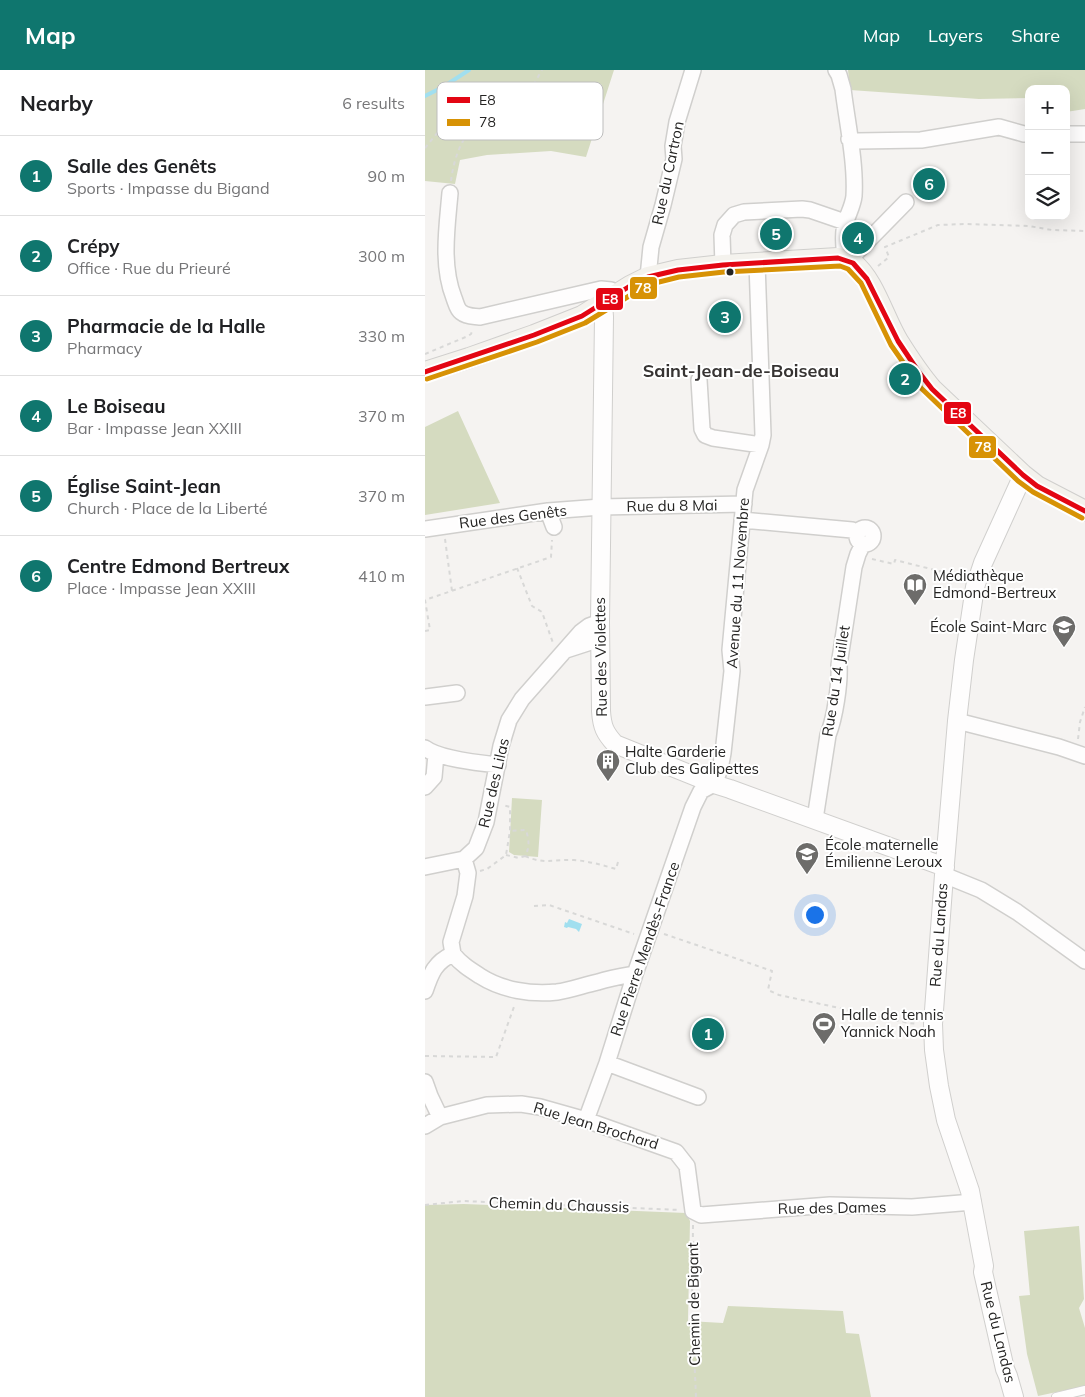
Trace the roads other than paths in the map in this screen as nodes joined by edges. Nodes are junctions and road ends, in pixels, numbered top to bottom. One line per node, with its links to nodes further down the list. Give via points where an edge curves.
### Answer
1 (693, 70): 13 (street, Rue du Cartron, via 677,122 674,159 651,247)
2 (836, 70): 6 (street, via 843,88)
3 (1025, 134): 6 (street, via 999,126 921,140)
4 (1070, 134): 5 (street)
5 (1085, 134)
6 (849, 140): 9 (street, via 854,197)
7 (450, 193): 14 (street, via 447,268 451,291 463,314 480,317 601,289 611,290)
8 (906, 202): 10 (street, via 854,255)
9 (845, 222): 10 (street); 12 (street, via 802,209 744,212 725,225 722,234)
10 (845, 259): 11 (main road); 18 (main road, via 864,276 897,340 932,389)
11 (757, 263): 12 (main road); 17 (street, Avenue du 11 Novembre)
12 (723, 265): 13 (main road)
13 (648, 277): 14 (main road)
14 (609, 299): 15 (main road, via 582,316 535,335); 20 (street, Rue des Violettes, via 604,317)
15 (425, 372)
16 (699, 380): 17 (street, via 701,429 705,436)
17 (761, 445): 19 (street, Avenue du 11 Novembre)
18 (1023, 475): 22 (main road); 29 (street, Rue du Landas, via 975,587)
19 (743, 504): 20 (street, Rue du 8 Mai); 23 (street, Avenue du 11 Novembre)
20 (601, 507): 21 (street, Rue des Genêts); 26 (street, Rue des Violettes)
21 (548, 511): 24 (street); 25 (street, Rue des Genêts)
22 (1085, 511)
23 (742, 520): 33 (street, Avenue du 11 Novembre, via 730,650 732,672 728,714 720,769); 35 (street, Rue du 14 Juillet, via 852,530 859,544)
24 (554, 527)
25 (425, 529)
26 (600, 630): 32 (street, Rue des Lilas, via 561,654 521,699 509,720); 33 (street, Rue des Violettes, via 601,712 606,734 615,744)
27 (457, 693): 28 (street)
28 (425, 697)
29 (957, 721): 31 (street); 38 (street, Rue du Landas)
30 (431, 751): 32 (street); 34 (street, via 434,777)
31 (1081, 755)
32 (497, 765): 36 (street, Rue des Lilas, via 486,822)
33 (714, 784): 35 (street, Rue des Violettes); 41 (street, Rue Pierre Mendès-France, via 701,791 693,807)
34 (425, 787)
35 (815, 820): 38 (street, Rue des Violettes)
36 (466, 866): 37 (street); 39 (street, via 465,896 451,942)
37 (425, 867)
38 (944, 871): 40 (street, via 1017,912); 49 (street, Rue du Landas, via 934,1050 946,1120)
39 (453, 954): 41 (street, via 461,964 488,981 513,990 537,993 557,992); 42 (street, via 437,965)
40 (1085, 961)
41 (635, 974): 43 (street, Rue Pierre Mendès-France)
42 (425, 991)
43 (607, 1063): 45 (street); 47 (street, Rue Pierre Mendès-France)
44 (425, 1082): 46 (street)
45 (698, 1097)
46 (441, 1117): 47 (street, Rue Jean Brochard, via 487,1105 521,1104); 48 (street, Rue Jean Brochard)
47 (586, 1120): 50 (street, Rue Jean Brochard, via 676,1152 687,1166)
48 (425, 1126)
49 (973, 1202): 50 (street, Rue des Dames, via 912,1207 830,1205 701,1214); 52 (street, Rue du Landas, via 983,1272)
50 (693, 1211)
51 (1085, 1390): 53 (lane)
52 (1014, 1397)
53 (1056, 1397)

